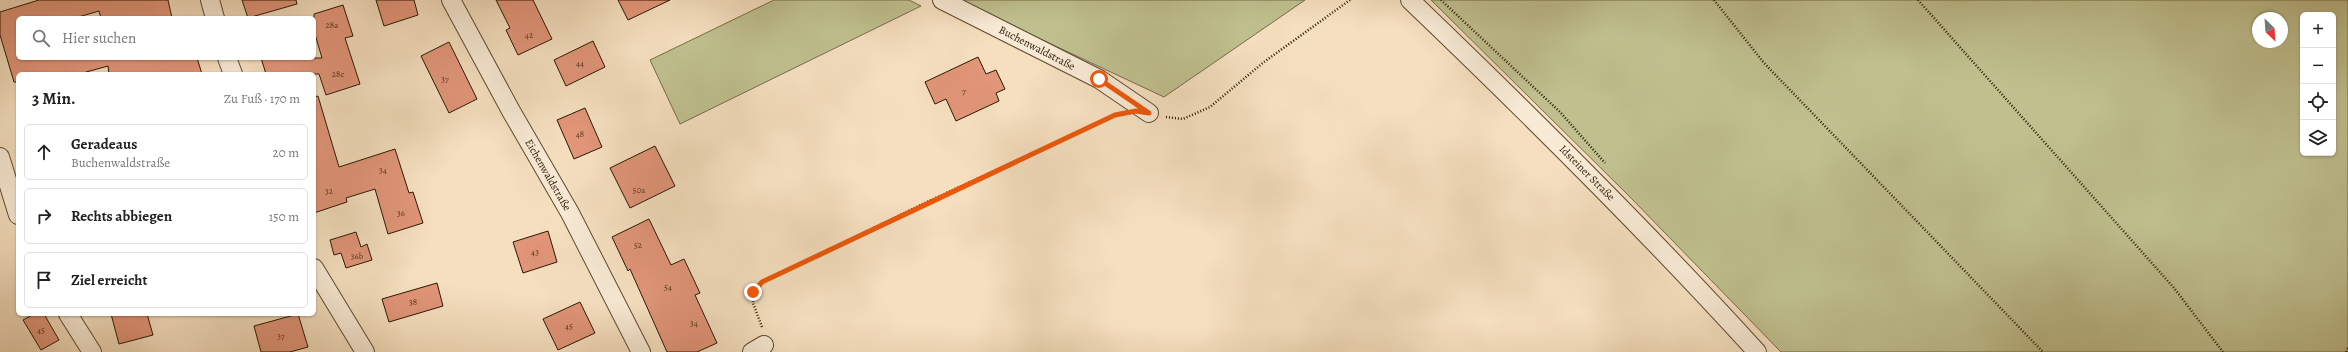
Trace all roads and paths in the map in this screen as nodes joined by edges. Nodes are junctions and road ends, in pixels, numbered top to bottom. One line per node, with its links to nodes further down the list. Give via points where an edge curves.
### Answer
1 (210, 0): 8 (street)
2 (451, 0): 21 (street, Eichenwaldstraße, via 511,111 570,212)
3 (942, 0): 11 (street, Buchenwaldstraße, via 1099,79)
4 (1350, 0): 11 (path, via 1264,62 1210,107 1183,119)
5 (1410, 0): 22 (street, Idsteiner Straße, via 1637,223)
6 (1714, 0): 23 (path, via 1764,63)
7 (1918, 0): 24 (path, via 2174,288)
8 (214, 16)
9 (229, 60): 10 (street)
10 (232, 72)
11 (1149, 113): 18 (path, via 1136,111 1115,115 762,282 753,292 757,318 769,340)
12 (0, 157): 13 (street)
13 (4, 187): 14 (street)
14 (16, 211)
15 (316, 271): 20 (street)
16 (69, 316): 19 (street)
17 (2348, 348): 25 (path)
18 (758, 349)
19 (92, 352)
20 (365, 352)
21 (641, 352)
22 (1757, 352)
23 (2043, 352)
24 (2223, 352)
25 (2346, 352)

